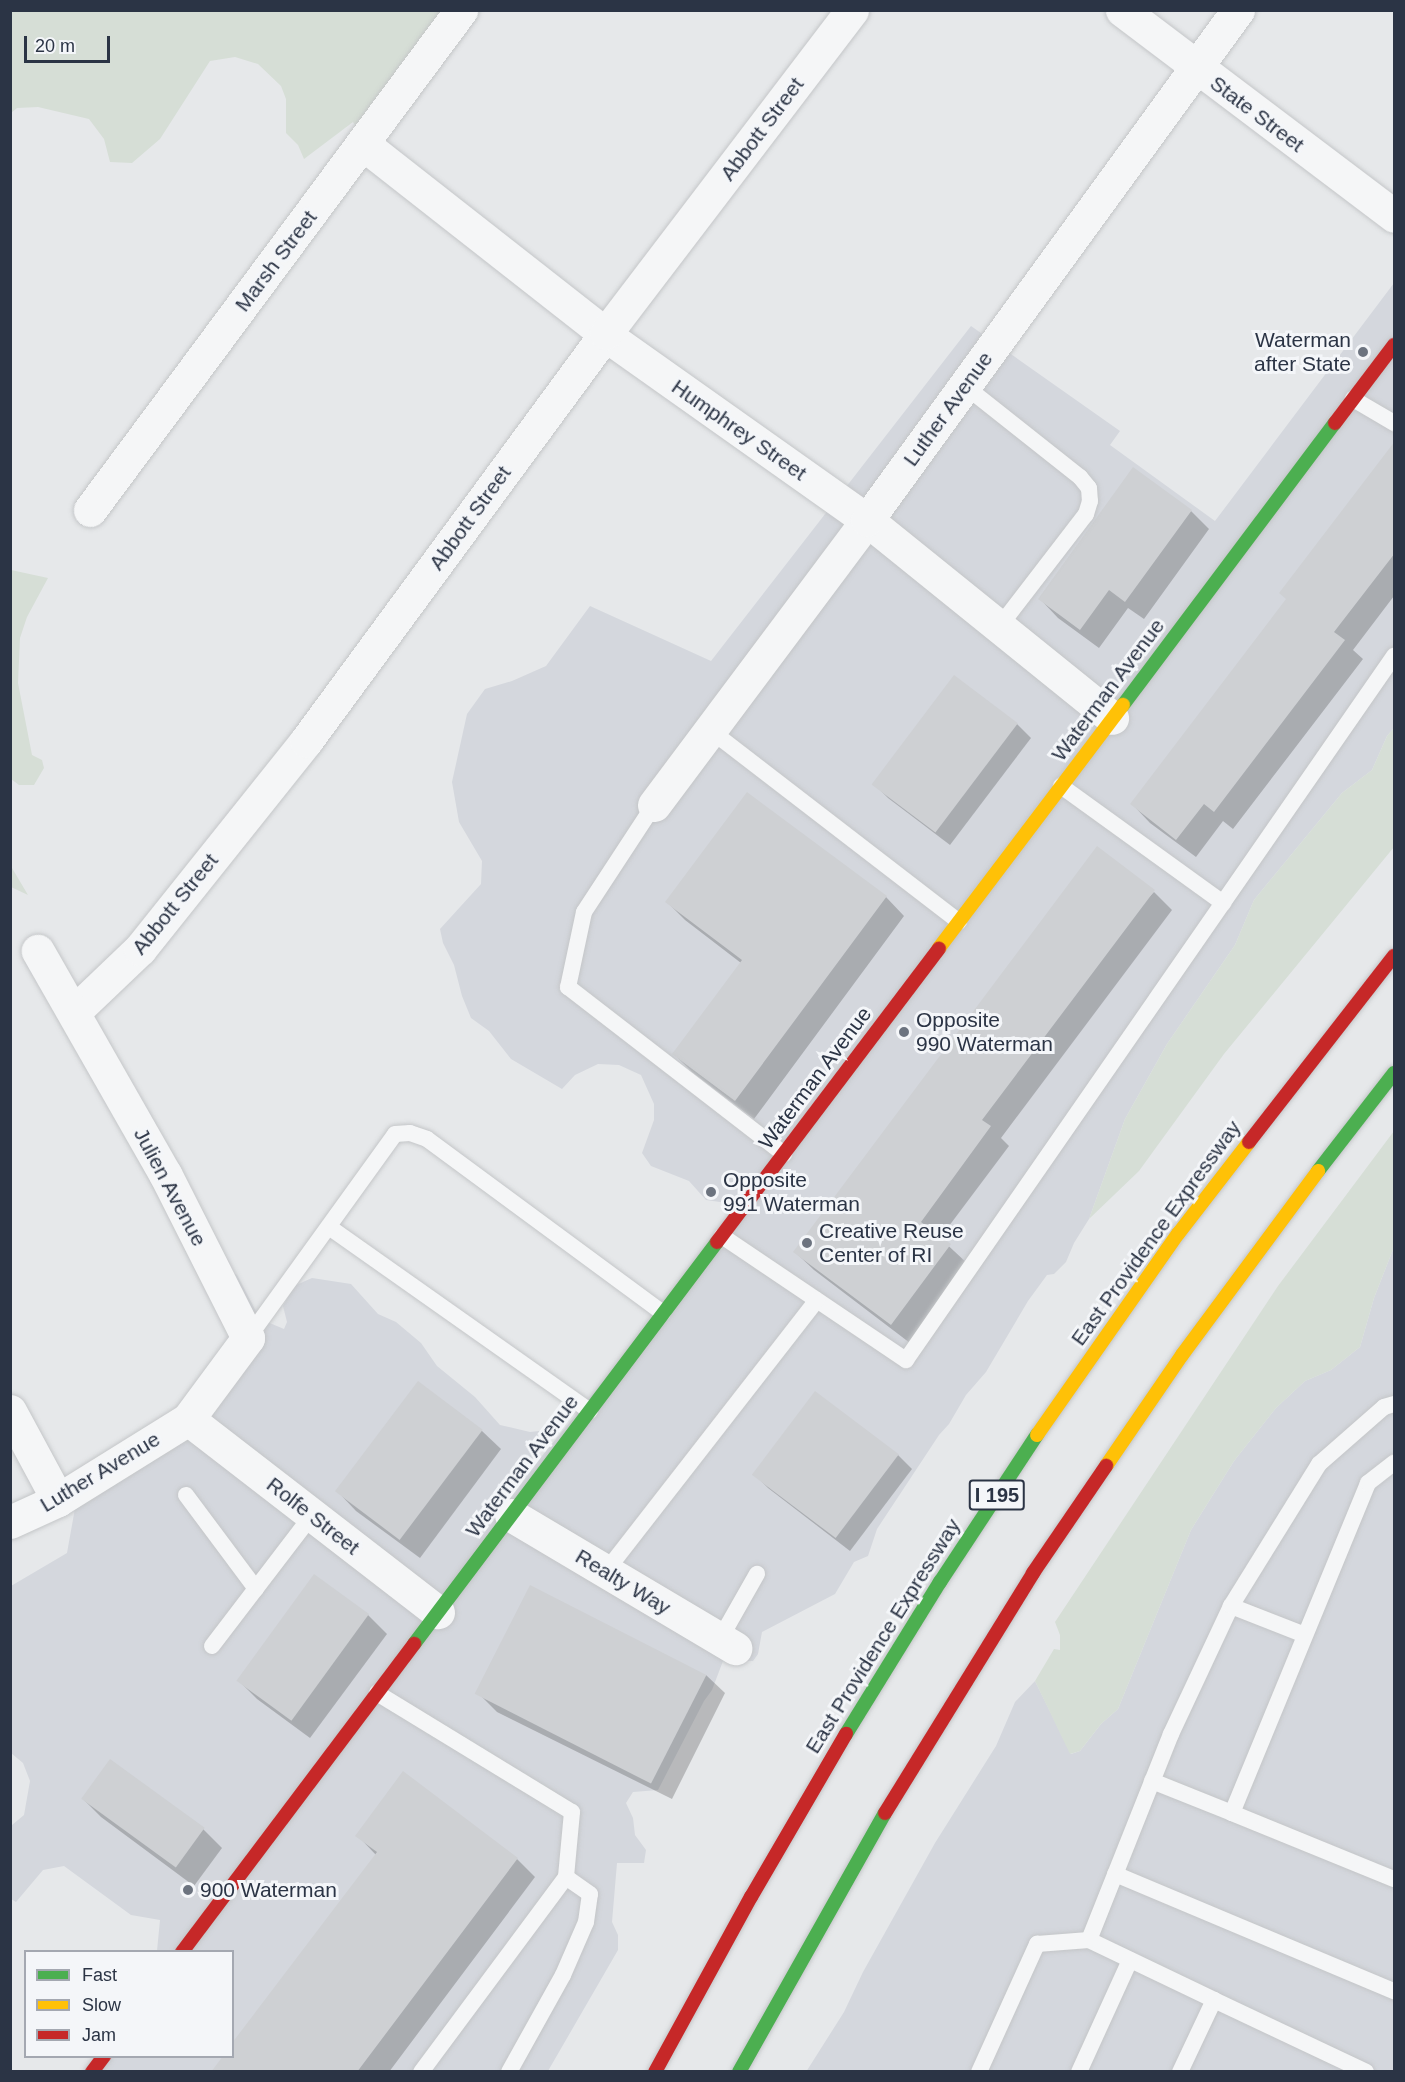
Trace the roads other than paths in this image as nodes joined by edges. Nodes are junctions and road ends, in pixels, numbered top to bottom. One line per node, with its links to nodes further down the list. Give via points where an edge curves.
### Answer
1 (461, 10): 6 (street, Marsh Street)
2 (852, 10): 8 (street, Abbott Street)
3 (1122, 10): 5 (street, State Street)
4 (1238, 10): 5 (street, Luther Avenue)
5 (1195, 68): 7 (street, State Street); 10 (street, Luther Avenue)
6 (363, 144): 8 (street, Humphrey Street); 13 (street, Marsh Street)
7 (1395, 216)
8 (606, 333): 14 (street, Humphrey Street); 25 (street, Abbott Street, via 306,741 140,950)
9 (1395, 345): 11 (main road, Waterman Avenue)
10 (965, 386): 14 (street, Luther Avenue); 15 (lane, via 1089,488 1086,514)
11 (1353, 399): 12 (lane); 17 (main road, Waterman Avenue)
12 (1395, 423)
13 (90, 510)
14 (867, 520): 15 (street, Humphrey Street); 18 (street, Luther Avenue)
15 (999, 627): 17 (street, Humphrey Street)
16 (1395, 656): 21 (lane)
17 (1112, 718): 19 (main road, Waterman Avenue)
18 (710, 730): 20 (street, Luther Avenue); 22 (lane)
19 (1061, 786): 21 (lane); 22 (main road, Waterman Avenue)
20 (654, 805): 27 (lane, via 584,912 568,987)
21 (1223, 903): 30 (lane, via 906,1360)
22 (959, 922): 27 (main road, Waterman Avenue)
23 (38, 951): 25 (street, Julien Avenue)
24 (1395, 956): 66 (main road, East Providence Expressway / I 195, via 1192,1215 1027,1449 841,1743)
25 (74, 1012): 32 (street, Julien Avenue, via 165,1174)
26 (1395, 1073): 67 (main road, via 1182,1355 1033,1573 894,1797)
27 (784, 1154): 29 (main road, Waterman Avenue)
28 (329, 1227): 31 (lane, via 395,1134 410,1133 427,1139); 32 (lane); 35 (lane)
29 (722, 1236): 30 (lane); 31 (main road, Waterman Avenue)
30 (817, 1300): 43 (lane)
31 (663, 1313): 35 (main road, Waterman Avenue)
32 (248, 1338): 36 (street)
33 (1395, 1404): 46 (lane, via 1384,1407 1319,1464)
34 (10, 1411): 39 (street)
35 (590, 1411): 41 (main road, Waterman Avenue)
36 (188, 1419): 39 (street, Luther Avenue); 40 (street, Rolfe Street)
37 (1395, 1463): 48 (lane, via 1368,1483)
38 (186, 1495): 45 (lane)
39 (58, 1500): 42 (street, Luther Avenue)
40 (312, 1515): 45 (lane); 47 (street, Rolfe Street)
41 (511, 1515): 43 (street, Realty Way); 47 (main road, Waterman Avenue)
42 (10, 1522)
43 (606, 1572): 49 (street, Realty Way)
44 (756, 1575): 49 (lane)
45 (256, 1589): 50 (lane)
46 (1231, 1606): 48 (lane); 52 (lane)
47 (438, 1612): 51 (main road, Waterman Avenue)
48 (1305, 1635): 53 (lane)
49 (728, 1644)
50 (212, 1646)
51 (377, 1693): 55 (lane, via 572,1812); 58 (main road, Waterman Avenue)
52 (1152, 1781): 53 (lane); 54 (lane)
53 (1232, 1813): 56 (lane)
54 (1115, 1874): 57 (lane); 60 (lane)
55 (566, 1877): 64 (lane); 65 (lane, via 590,1894 586,1922 563,1975)
56 (1395, 1879)
57 (1089, 1940): 59 (lane); 68 (lane, via 1037,1944)
58 (184, 1950)
59 (1130, 1960): 61 (lane); 69 (lane)
60 (1395, 1991)
61 (1214, 2000): 70 (lane); 71 (lane)
62 (102, 2058): 63 (main road)
63 (92, 2072)
64 (422, 2072)
65 (509, 2072)
66 (655, 2072)
67 (739, 2072)
68 (979, 2072)
69 (1079, 2072)
70 (1180, 2072)
71 (1366, 2072)

